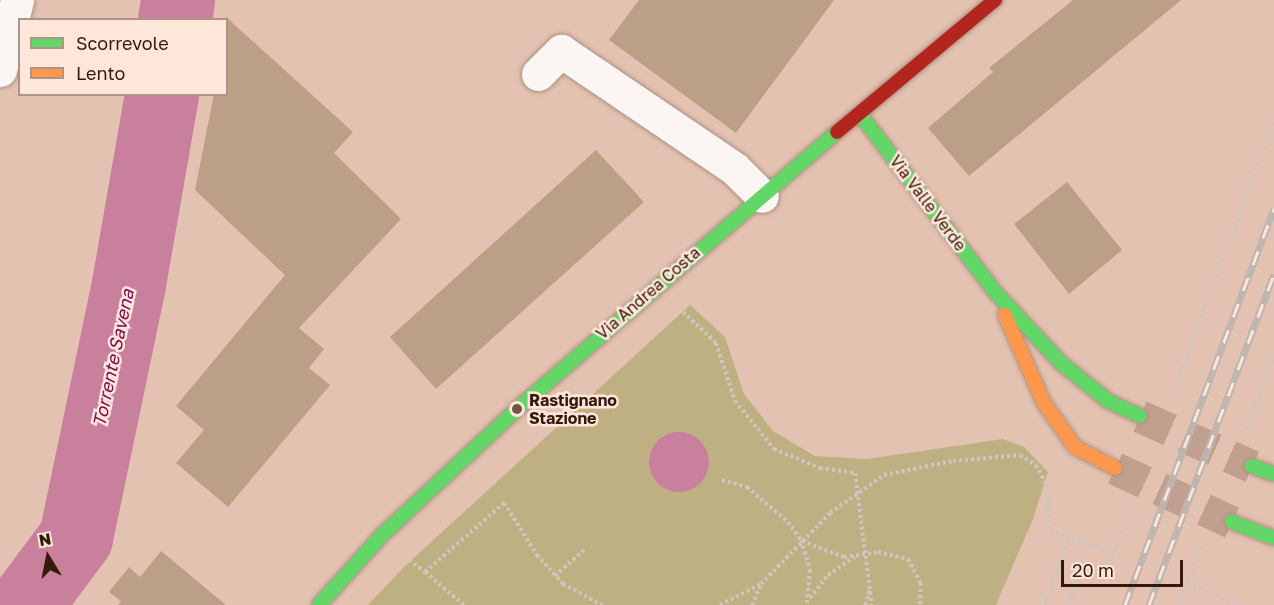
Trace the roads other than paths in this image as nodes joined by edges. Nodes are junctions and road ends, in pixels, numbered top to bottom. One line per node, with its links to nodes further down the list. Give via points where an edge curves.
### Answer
1 (17, 0): 3 (street)
2 (995, 0): 5 (main road, Via Andrea Costa)
3 (0, 70)
4 (538, 74): 6 (street, via 561,51 735,169)
5 (860, 114): 6 (main road, Via Andrea Costa); 7 (main road, Via Valle Verde)
6 (762, 196): 14 (main road, Via Andrea Costa, via 467,454 382,535)
7 (995, 291): 8 (main road, Via Valle Verde, via 1061,363 1107,401); 10 (main road, Via Valle Verde, via 1044,403 1075,447)
8 (1140, 416)
9 (1252, 466): 11 (main road)
10 (1115, 468)
11 (1274, 474)
12 (1232, 522): 13 (main road)
13 (1274, 538)
14 (319, 605)

